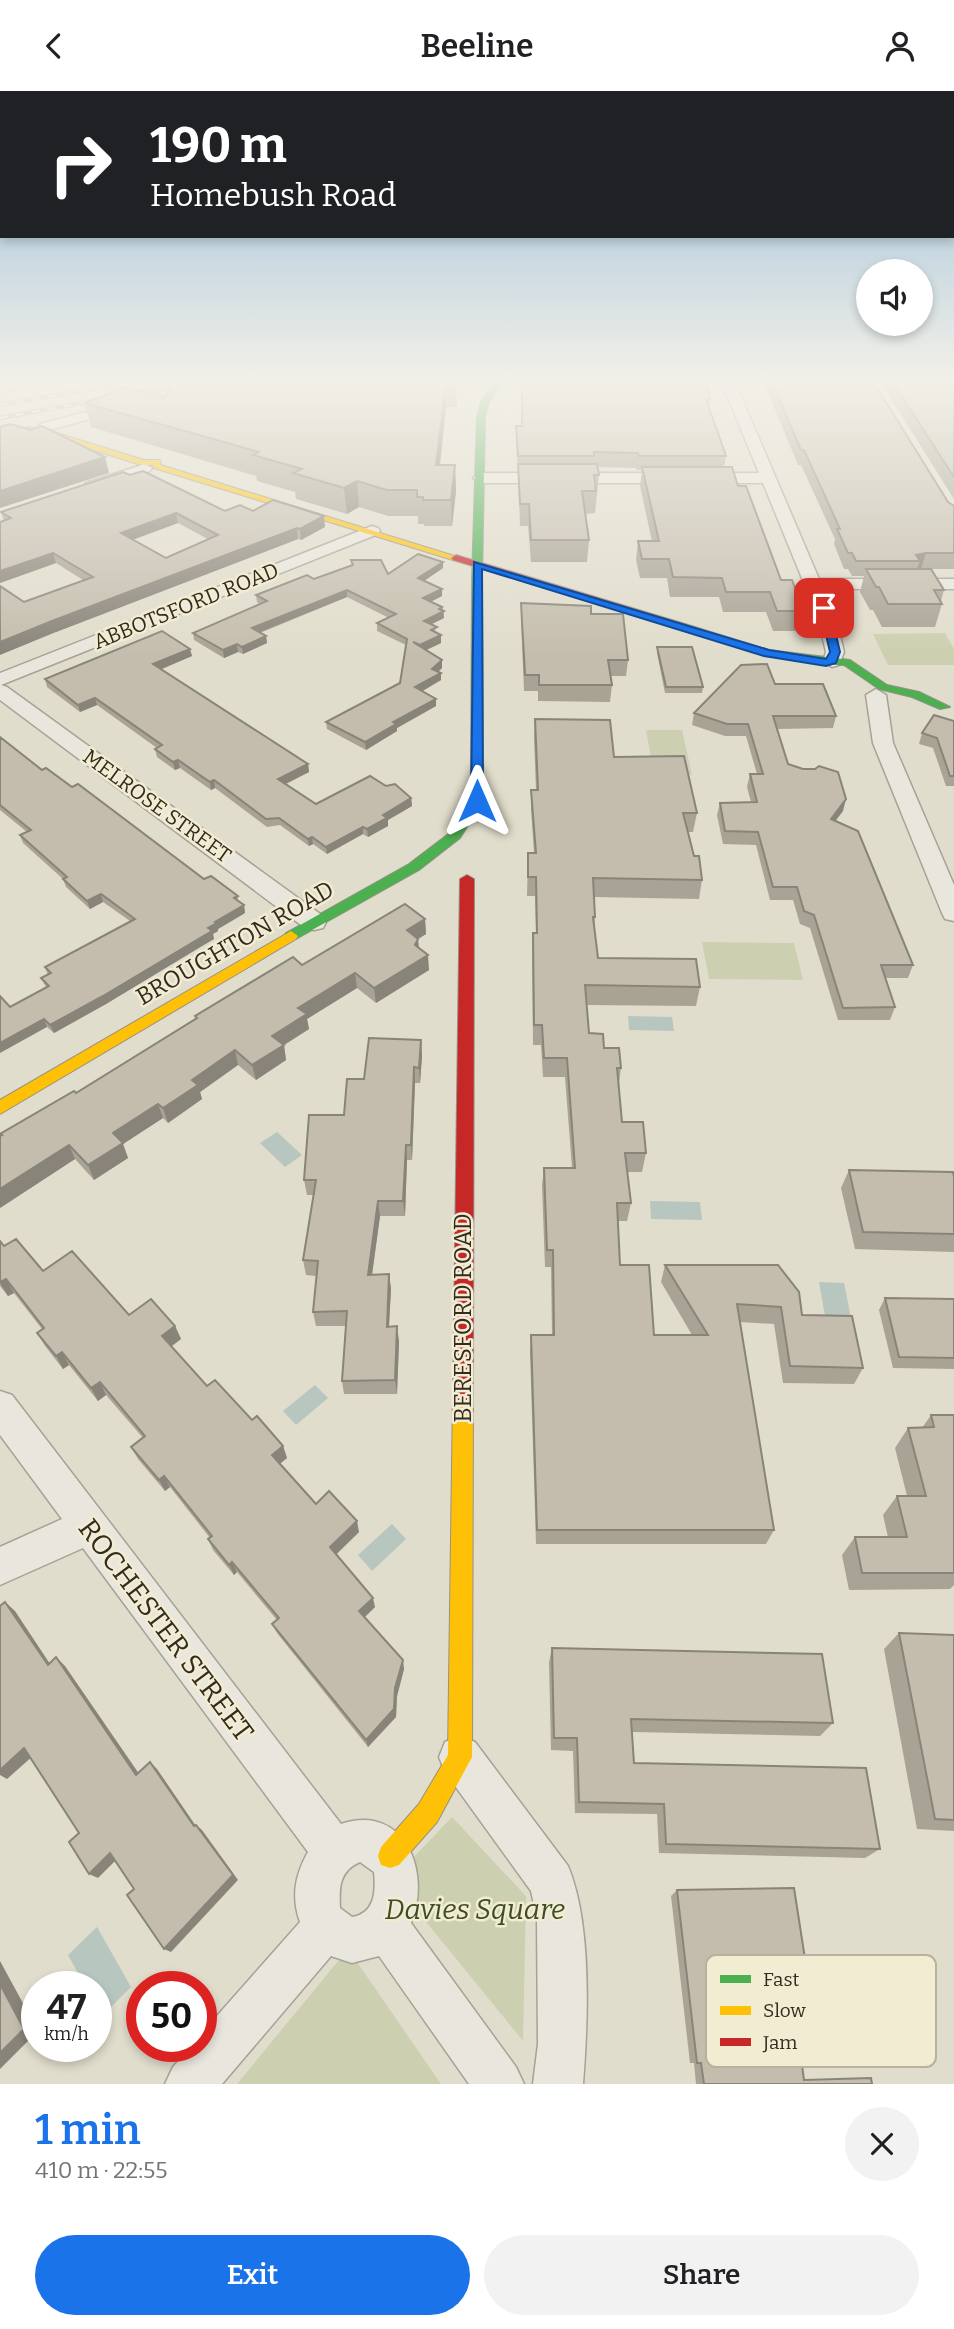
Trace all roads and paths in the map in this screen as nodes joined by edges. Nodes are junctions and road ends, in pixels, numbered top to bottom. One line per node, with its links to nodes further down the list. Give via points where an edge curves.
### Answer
1 (134, 471): 7 (street)
2 (166, 471): 8 (main road)
3 (481, 471): 5 (main road)
4 (766, 471): 6 (street)
5 (481, 478): 6 (street); 9 (main road)
6 (769, 478): 10 (street)
7 (78, 490)
8 (372, 531): 9 (main road); 13 (street, ABBOTSFORD ROAD)
9 (478, 564): 12 (main road, via 768,653 774,659); 19 (main road, BROUGHTON ROAD, via 477,801 456,835 431,856)
10 (815, 584): 11 (street); 12 (street, via 833,632)
11 (954, 584)
12 (834, 665): 15 (main road); 15 (main road, via 866,678)
13 (0, 680)
14 (0, 691): 19 (street, MELROSE STREET)
15 (870, 691): 16 (main road, via 915,694); 18 (street, via 858,702 883,743)
16 (949, 709)
17 (467, 879): 24 (main road, BERESFORD ROAD)
18 (954, 913)
19 (314, 922): 20 (main road, BROUGHTON ROAD)
20 (0, 1108)
21 (0, 1407): 22 (street, ROCHESTER STREET)
22 (88, 1527): 23 (street); 25 (street, ROCHESTER STREET)
23 (0, 1566)
24 (460, 1757): 26 (main road, BERESFORD ROAD, via 428,1813); 31 (street, via 552,1882 559,1919 562,2044)
25 (334, 1851): 26 (street, via 346,1843 366,1840); 28 (street, via 324,1863 317,1887 319,1912)
26 (390, 1856): 27 (street, via 399,1885 394,1911)
27 (385, 1925): 28 (street, via 373,1935 352,1940); 30 (street)
28 (327, 1926): 29 (street)
29 (190, 2084)
30 (499, 2084)
31 (558, 2084)

